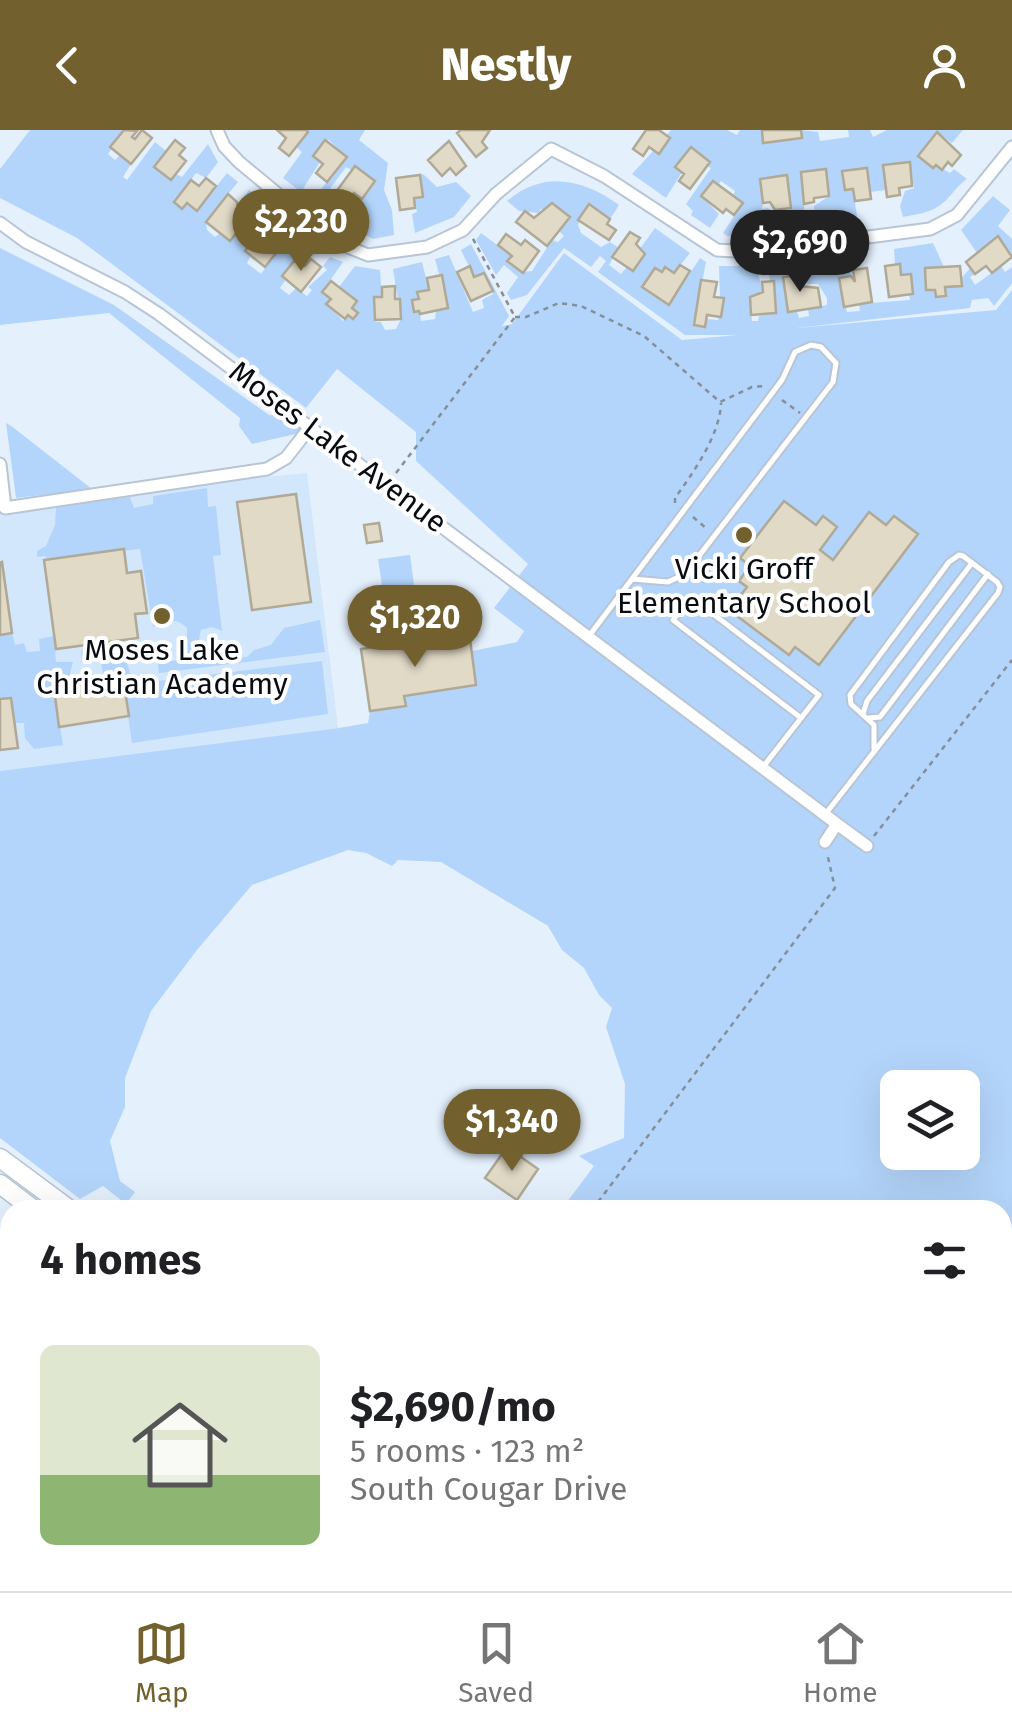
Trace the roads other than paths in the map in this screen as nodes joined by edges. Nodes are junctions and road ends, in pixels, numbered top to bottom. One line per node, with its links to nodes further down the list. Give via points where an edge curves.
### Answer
1 (218, 130): 2 (street, via 239,162 320,229 368,255 428,247 463,230 552,149 714,249 752,252 930,229 957,215)
2 (1012, 147)
3 (0, 223): 4 (street, Moses Lake Avenue, via 148,306)
4 (312, 426): 5 (street, via 286,458 267,469 5,508); 9 (street, Moses Lake Avenue)
5 (0, 464)
6 (972, 562): 7 (lane); 10 (lane, via 867,701); 10 (lane, via 954,557 850,694 851,704)
7 (988, 574): 10 (lane, via 880,717); 12 (lane, via 998,593)
8 (632, 579): 8 (lane, via 668,582 686,574 836,373 836,362 822,346 796,352); 9 (lane)
9 (589, 636): 13 (street, Moses Lake Avenue)
10 (866, 716): 12 (lane, via 875,730)
11 (801, 718): 11 (lane, via 819,694 691,597 673,620); 13 (lane)
12 (874, 749): 14 (lane)
13 (763, 768): 14 (street, Moses Lake Avenue)
14 (825, 814): 15 (street, Moses Lake Avenue)
15 (838, 824): 16 (street); 17 (street, Moses Lake Avenue)
16 (825, 842)
17 (867, 846)
18 (0, 1158): 21 (main road)
19 (0, 1184): 20 (main road)
20 (21, 1200)
21 (57, 1200)

